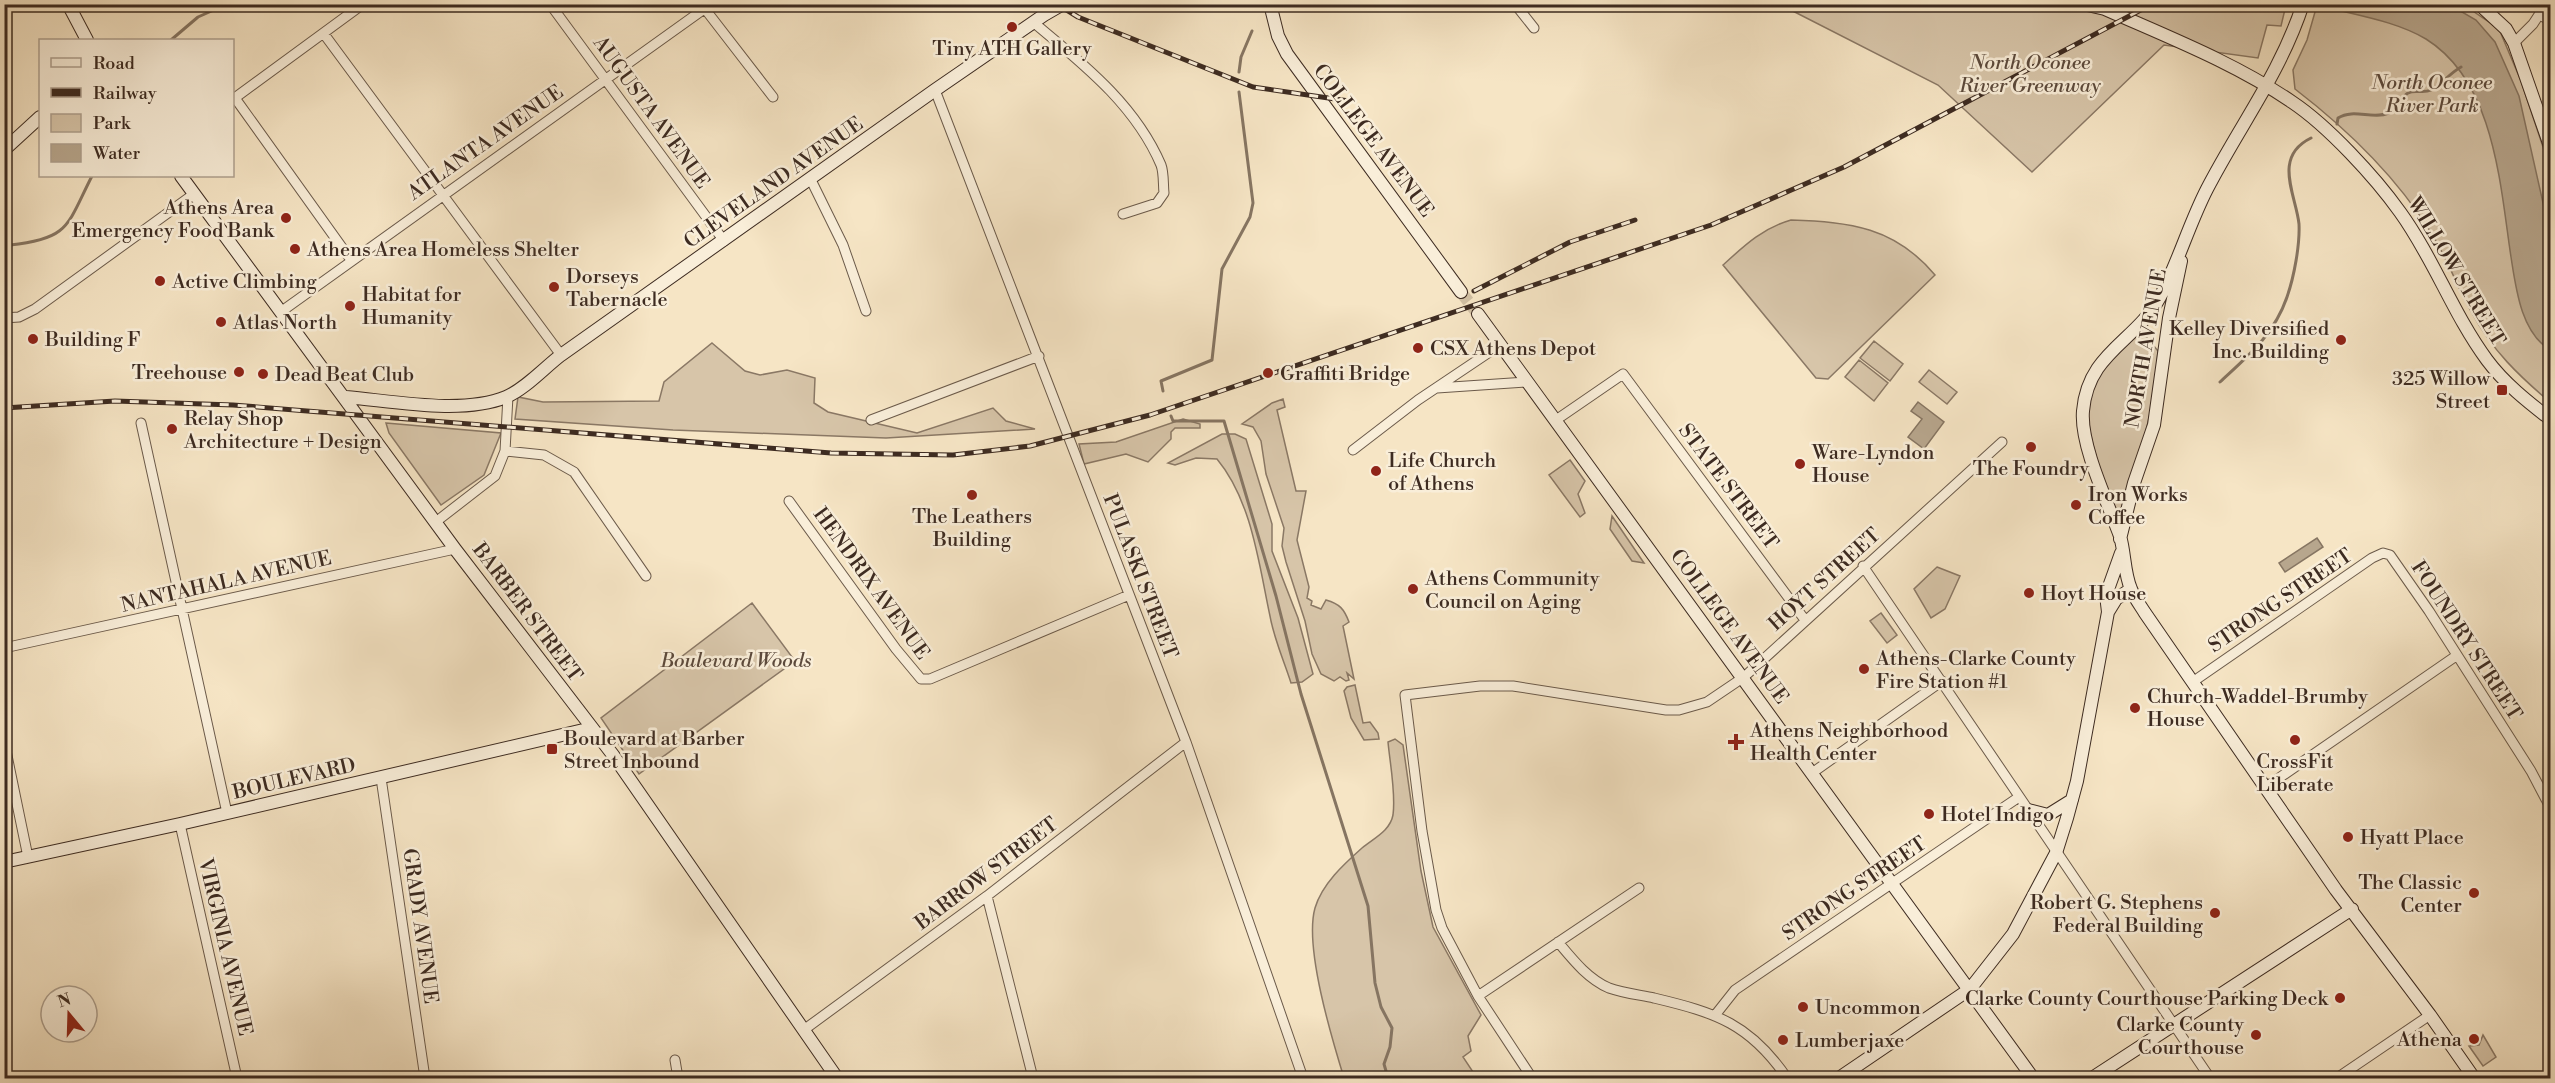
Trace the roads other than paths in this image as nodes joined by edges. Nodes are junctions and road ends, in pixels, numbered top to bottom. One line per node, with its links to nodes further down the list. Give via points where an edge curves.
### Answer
1 (68, 4): 17 (street)
2 (363, 4): 16 (street)
3 (550, 4): 19 (street, AUGUSTA AVENUE)
4 (1063, 4): 14 (street, CLEVELAND AVENUE)
5 (1270, 4): 35 (street, COLLEGE AVENUE, via 1287,54)
6 (1515, 4): 15 (street)
7 (2083, 4): 20 (street, WILLOW STREET, via 2105,9)
8 (2303, 4): 20 (street, NORTH AVENUE)
9 (2479, 4): 18 (street)
10 (2546, 4): 12 (street)
11 (708, 7): 19 (street, ATLANTA AVENUE); 22 (street)
12 (2539, 15): 13 (street); 18 (street)
13 (2550, 20)
14 (1033, 22): 21 (street, CLEVELAND AVENUE); 31 (street, via 1125,105 1161,167 1164,193 1157,203)
15 (1534, 28)
16 (324, 34): 23 (street); 30 (street)
17 (86, 39)
18 (2514, 42): 25 (street)
19 (605, 79): 30 (street, ATLANTA AVENUE); 33 (street, AUGUSTA AVENUE)
20 (2268, 87): 32 (street, NORTH AVENUE, via 2208,188); 47 (street, WILLOW STREET, via 2314,119 2386,194 2421,242 2489,362)
21 (935, 90): 28 (street, CLEVELAND AVENUE); 42 (street, PULASKI STREET)
22 (773, 98)
23 (234, 99): 34 (street)
24 (39, 118): 26 (street)
25 (2550, 146)
26 (4, 150)
27 (182, 177): 29 (street, BARBER STREET)
28 (811, 180): 33 (street, CLEVELAND AVENUE); 37 (street, via 843,245)
29 (194, 194): 36 (street, BARBER STREET); 39 (street, via 35,309 19,317)
30 (443, 194): 34 (street, ATLANTA AVENUE); 41 (street)
31 (1123, 214)
32 (2187, 234): 56 (street, NORTH AVENUE, via 2169,318 2154,425 2134,483); 56 (street, NORTH AVENUE, via 2160,298 2100,361 2088,387 2084,434)
33 (724, 241): 41 (street, CLEVELAND AVENUE)
34 (351, 260): 36 (street, ATLANTA AVENUE)
35 (1461, 292)
36 (282, 311): 46 (street, BARBER STREET)
37 (866, 311)
38 (1478, 314): 40 (street, COLLEGE AVENUE)
39 (4, 318)
40 (1500, 345): 43 (street, COLLEGE AVENUE); 44 (street)
41 (561, 356): 45 (street, CLEVELAND AVENUE)
42 (1039, 356): 48 (street); 62 (street, PULASKI STREET)
43 (1527, 382): 44 (street); 49 (street, COLLEGE AVENUE)
44 (1435, 388): 52 (street)
45 (508, 396): 46 (street, CLEVELAND AVENUE, via 456,407); 53 (street)
46 (346, 397): 55 (street, BARBER STREET)
47 (2550, 419)
48 (872, 420)
49 (1556, 420): 65 (street, STATE STREET, via 1623,374); 68 (street, COLLEGE AVENUE)
50 (141, 423): 63 (street)
51 (2002, 442): 59 (street, HOYT STREET)
52 (1353, 450)
53 (505, 451): 55 (street, via 495,476); 60 (street, via 544,455 574,472)
54 (789, 501): 62 (street, HENDRIX AVENUE, via 921,679 930,679)
55 (437, 521): 57 (street, BARBER STREET)
56 (2121, 544): 61 (street, NORTH AVENUE); 64 (street, via 2106,595)
57 (455, 549): 63 (street, NANTAHALA AVENUE); 71 (street, BARBER STREET)
58 (2390, 555): 67 (street, FOUNDRY STREET); 70 (street, STRONG STREET, via 2373,558)
59 (1863, 566): 65 (street, HOYT STREET); 69 (street)
60 (646, 576)
61 (2131, 590): 64 (street, via 2116,599); 70 (street)
62 (1129, 595): 73 (street, PULASKI STREET)
63 (181, 609): 66 (street, NANTAHALA AVENUE); 81 (street)
64 (2108, 612): 78 (street)
65 (1805, 620): 68 (street, HOYT STREET)
66 (4, 648)
67 (2456, 656): 76 (street); 79 (street, FOUNDRY STREET)
68 (1744, 677): 74 (street, COLLEGE AVENUE); 92 (street, HOYT STREET, via 1688,709 1666,710 1513,686 1405,695 1436,910 1451,949)
69 (1942, 681): 74 (street); 77 (street)
70 (2194, 681): 76 (street)
71 (592, 728): 75 (street, BOULEVARD); 96 (street, BARBER STREET)
72 (4, 741): 84 (street)
73 (1186, 741): 88 (street, BARROW STREET); 103 (street, PULASKI STREET)
74 (1812, 773): 86 (street, COLLEGE AVENUE)
75 (381, 778): 81 (street, BOULEVARD); 99 (street, GRADY AVENUE)
76 (2266, 788): 89 (street)
77 (2019, 797): 80 (street); 86 (street, STRONG STREET)
78 (2072, 800): 80 (street, via 2048,815); 83 (street)
79 (2550, 807)
80 (2028, 810): 83 (street)
81 (227, 813): 82 (street, BOULEVARD)
82 (180, 824): 84 (street, BOULEVARD); 98 (street, VIRGINIA AVENUE)
83 (2056, 853): 91 (street, via 2013,934); 95 (street)
84 (28, 856): 85 (street, BOULEVARD)
85 (4, 862)
86 (1893, 883): 91 (street, COLLEGE AVENUE); 93 (street, STRONG STREET, via 1735,990)
87 (1639, 888): 90 (street)
88 (987, 896): 96 (street, BARROW STREET); 102 (street)
89 (2352, 909): 94 (street); 95 (street)
90 (1558, 942): 92 (street); 93 (street, via 1581,969 1611,988)
91 (1970, 989): 106 (street); 107 (street, COLLEGE AVENUE)
92 (1478, 996): 104 (street)
93 (1716, 1014): 105 (street, via 1754,1038)
94 (2430, 1015): 110 (street); 111 (street)
95 (2173, 1024): 108 (street); 109 (street)
96 (805, 1029): 101 (street, BARBER STREET)
97 (675, 1060): 100 (street)
98 (237, 1078)
99 (425, 1078)
100 (678, 1078)
101 (837, 1078)
102 (1033, 1078)
103 (1303, 1078)
104 (1532, 1078)
105 (1787, 1078)
106 (1839, 1078)
107 (2033, 1078)
108 (2092, 1078)
109 (2210, 1078)
110 (2337, 1078)
111 (2474, 1078)

